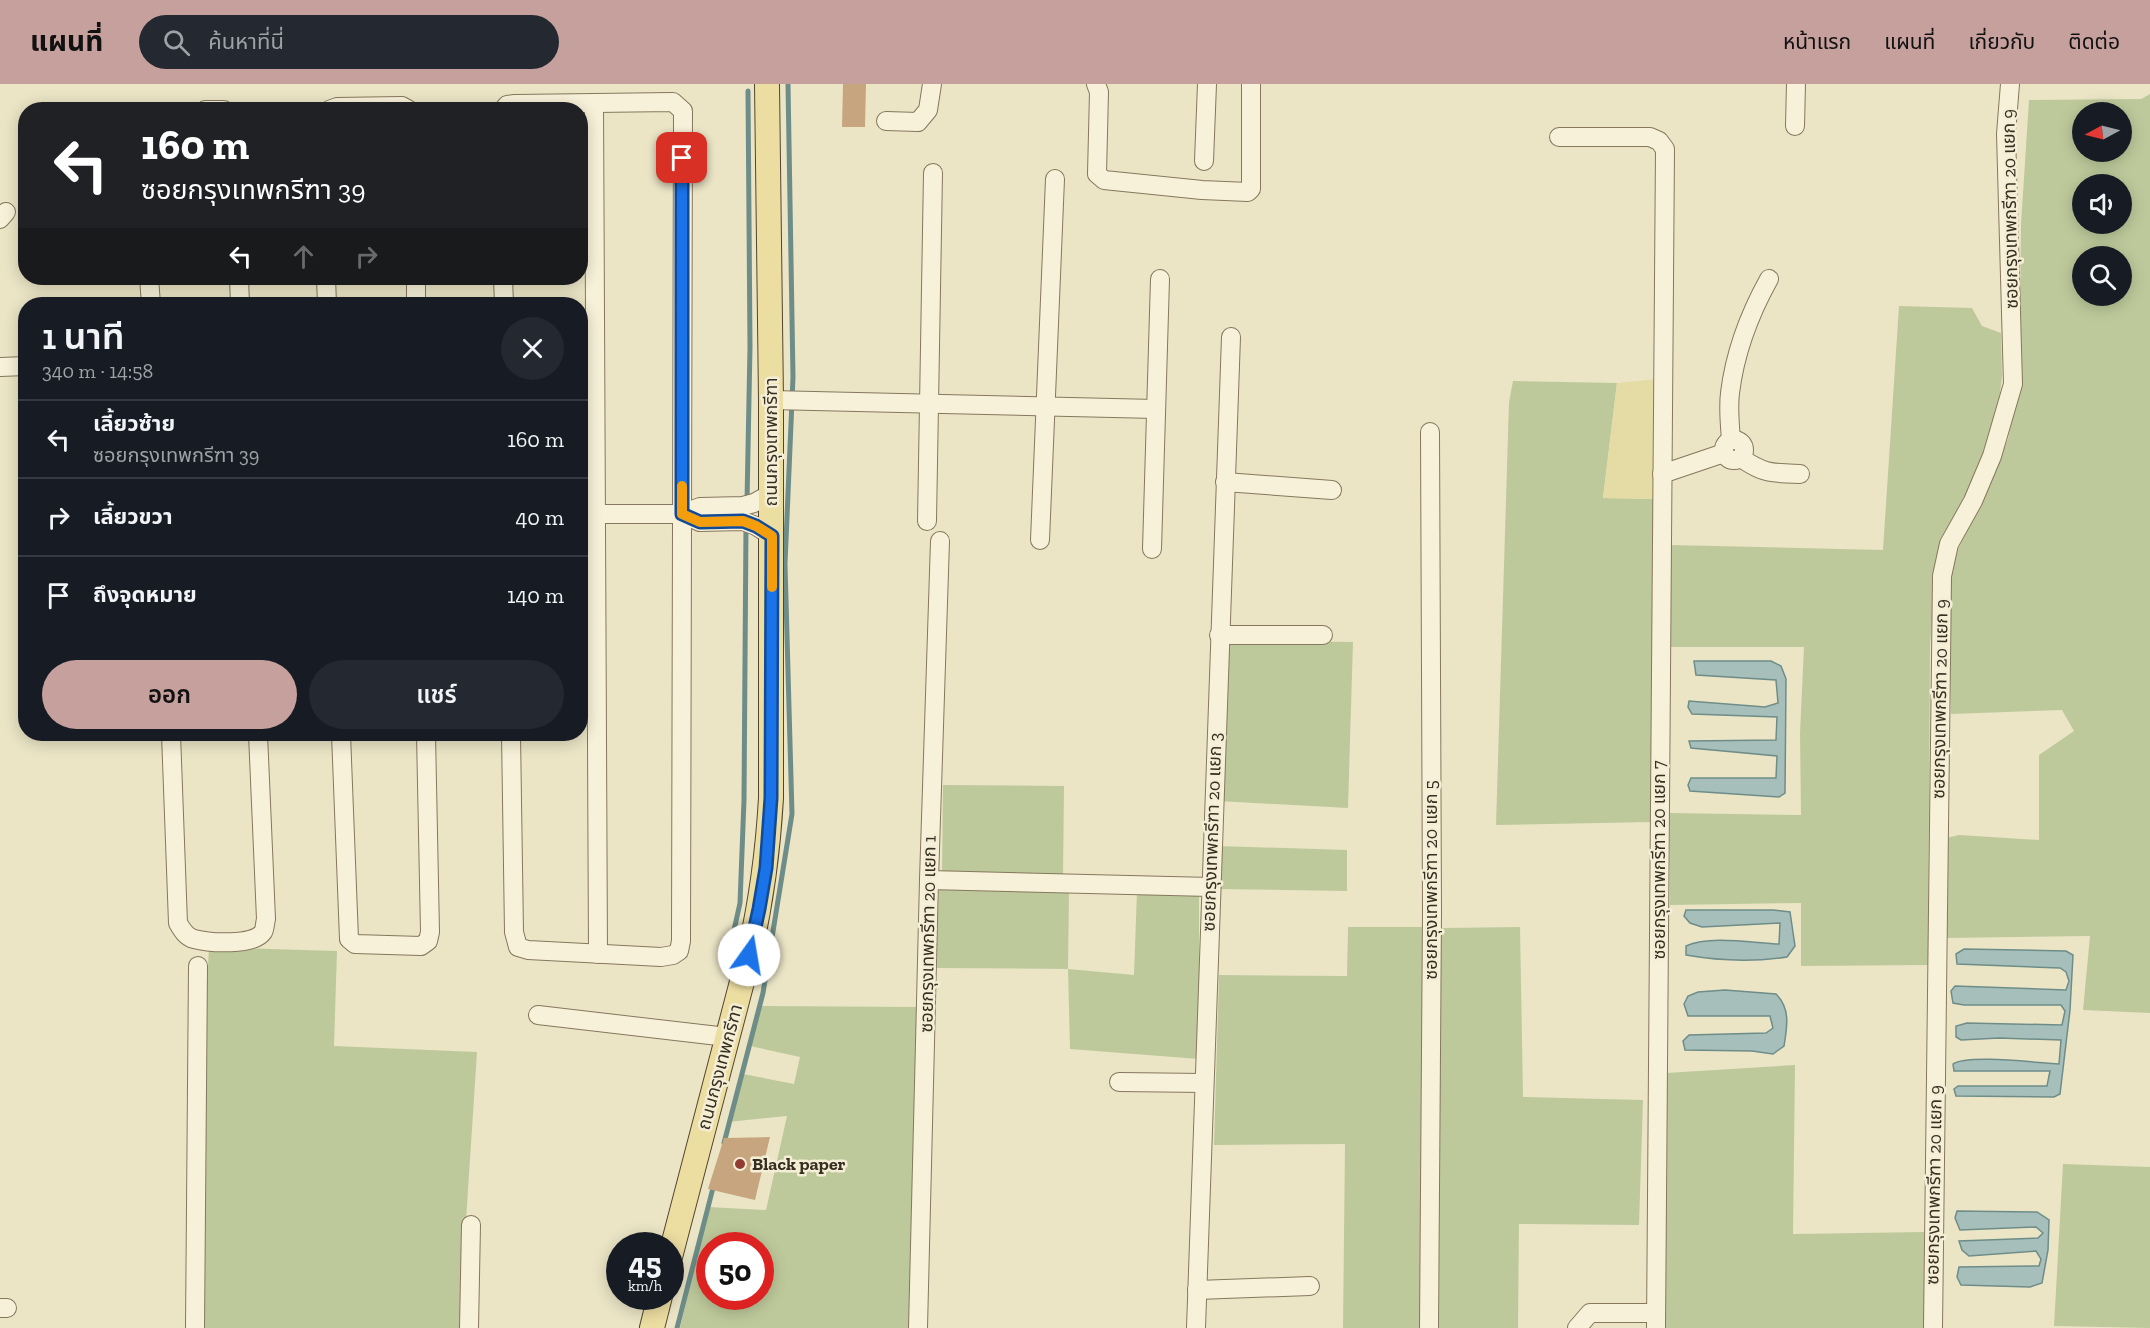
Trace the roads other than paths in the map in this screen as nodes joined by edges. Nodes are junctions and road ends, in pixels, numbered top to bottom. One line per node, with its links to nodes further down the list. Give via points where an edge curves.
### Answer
1 (767, 84): 21 (main road, ถนนกรุงเทพกรีฑา)
2 (932, 84): 10 (street, via 928,110 918,122)
3 (1096, 84): 7 (street, via 1097,174 1104,180 1242,192 1251,189)
4 (1207, 84): 13 (street)
5 (1796, 84): 11 (street)
6 (2010, 84): 67 (street, ซอยกรุงเทพกรีฑา 20 แยก 9, via 2006,134 2013,384 1992,456 1949,544 1942,576)
7 (1251, 85)
8 (588, 103): 9 (street)
9 (594, 103): 32 (street); 33 (street, via 673,102 683,111)
10 (886, 121)
11 (1795, 126)
12 (1559, 137): 27 (street, ซอยกรุงเทพกรีฑา 20 แยก 7, via 1650,137 1665,149)
13 (1204, 161)
14 (933, 173): 22 (street)
15 (1055, 179): 23 (street)
16 (1160, 279): 24 (street)
17 (1769, 279): 26 (street, via 1739,347 1730,395)
18 (1231, 337): 29 (street, ซอยกรุงเทพกรีฑา 20 แยก 3)
19 (18, 366): 20 (street)
20 (0, 367)
21 (778, 400): 22 (street); 31 (main road, ถนนกรุงเทพกรีฑา)
22 (929, 403): 23 (street); 34 (street)
23 (1046, 406): 24 (street); 36 (street)
24 (1156, 409): 38 (street)
25 (1430, 432): 65 (street, ซอยกรุงเทพกรีฑา 20 แยก 5)
26 (1732, 450): 27 (street); 28 (street, via 1767,473)
27 (1662, 474): 59 (street, ซอยกรุงเทพกรีฑา 20 แยก 7)
28 (1800, 474)
29 (1226, 482): 30 (street); 39 (street, ซอยกรุงเทพกรีฑา 20 แยก 3)
30 (1332, 490)
31 (772, 493): 33 (street, via 743,506 700,507); 35 (main road, ถนนกรุงเทพกรีฑา)
32 (588, 514): 33 (street); 48 (street)
33 (682, 514): 35 (street, via 700,522 743,521); 48 (street, via 681,941 679,951 661,957)
34 (927, 521)
35 (772, 536): 51 (main road, ถนนกรุงเทพกรีฑา, via 769,835 759,909)
36 (1041, 540)
37 (940, 541): 46 (street, ซอยกรุงเทพกรีฑา 20 แยก 1)
38 (1152, 549)
39 (1219, 635): 40 (street); 47 (street, ซอยกรุงเทพกรีฑา 20 แยก 3)
40 (1323, 635)
41 (171, 741): 42 (street, via 178,923 193,939 236,942 253,941 263,932 266,919)
42 (258, 741)
43 (341, 741): 44 (street, via 349,939 355,944 421,946 428,941 430,932)
44 (426, 741)
45 (511, 741): 48 (street, via 515,942 528,950)
46 (928, 880): 47 (street); 63 (street, ซอยกรุงเทพกรีฑา 20 แยก 1)
47 (1211, 887): 53 (street, ซอยกรุงเทพกรีฑา 20 แยก 3)
48 (598, 954)
49 (198, 966): 60 (street)
50 (538, 1015): 51 (street)
51 (727, 1037): 55 (main road, ถนนกรุงเทพกรีฑา)
52 (1119, 1082): 53 (street)
53 (1204, 1083): 57 (street, ซอยกรุงเทพกรีฑา 20 แยก 3)
54 (471, 1225): 61 (street)
55 (676, 1232)
56 (1310, 1286): 57 (street)
57 (1197, 1290): 64 (street, ซอยกรุงเทพกรีฑา 20 แยก 3)
58 (656, 1310): 62 (main road)
59 (1656, 1320): 66 (street, via 1590,1314)
60 (195, 1328)
61 (469, 1328)
62 (652, 1328)
63 (918, 1328)
64 (1196, 1328)
65 (1429, 1328)
66 (1577, 1328)
67 (1933, 1328)

